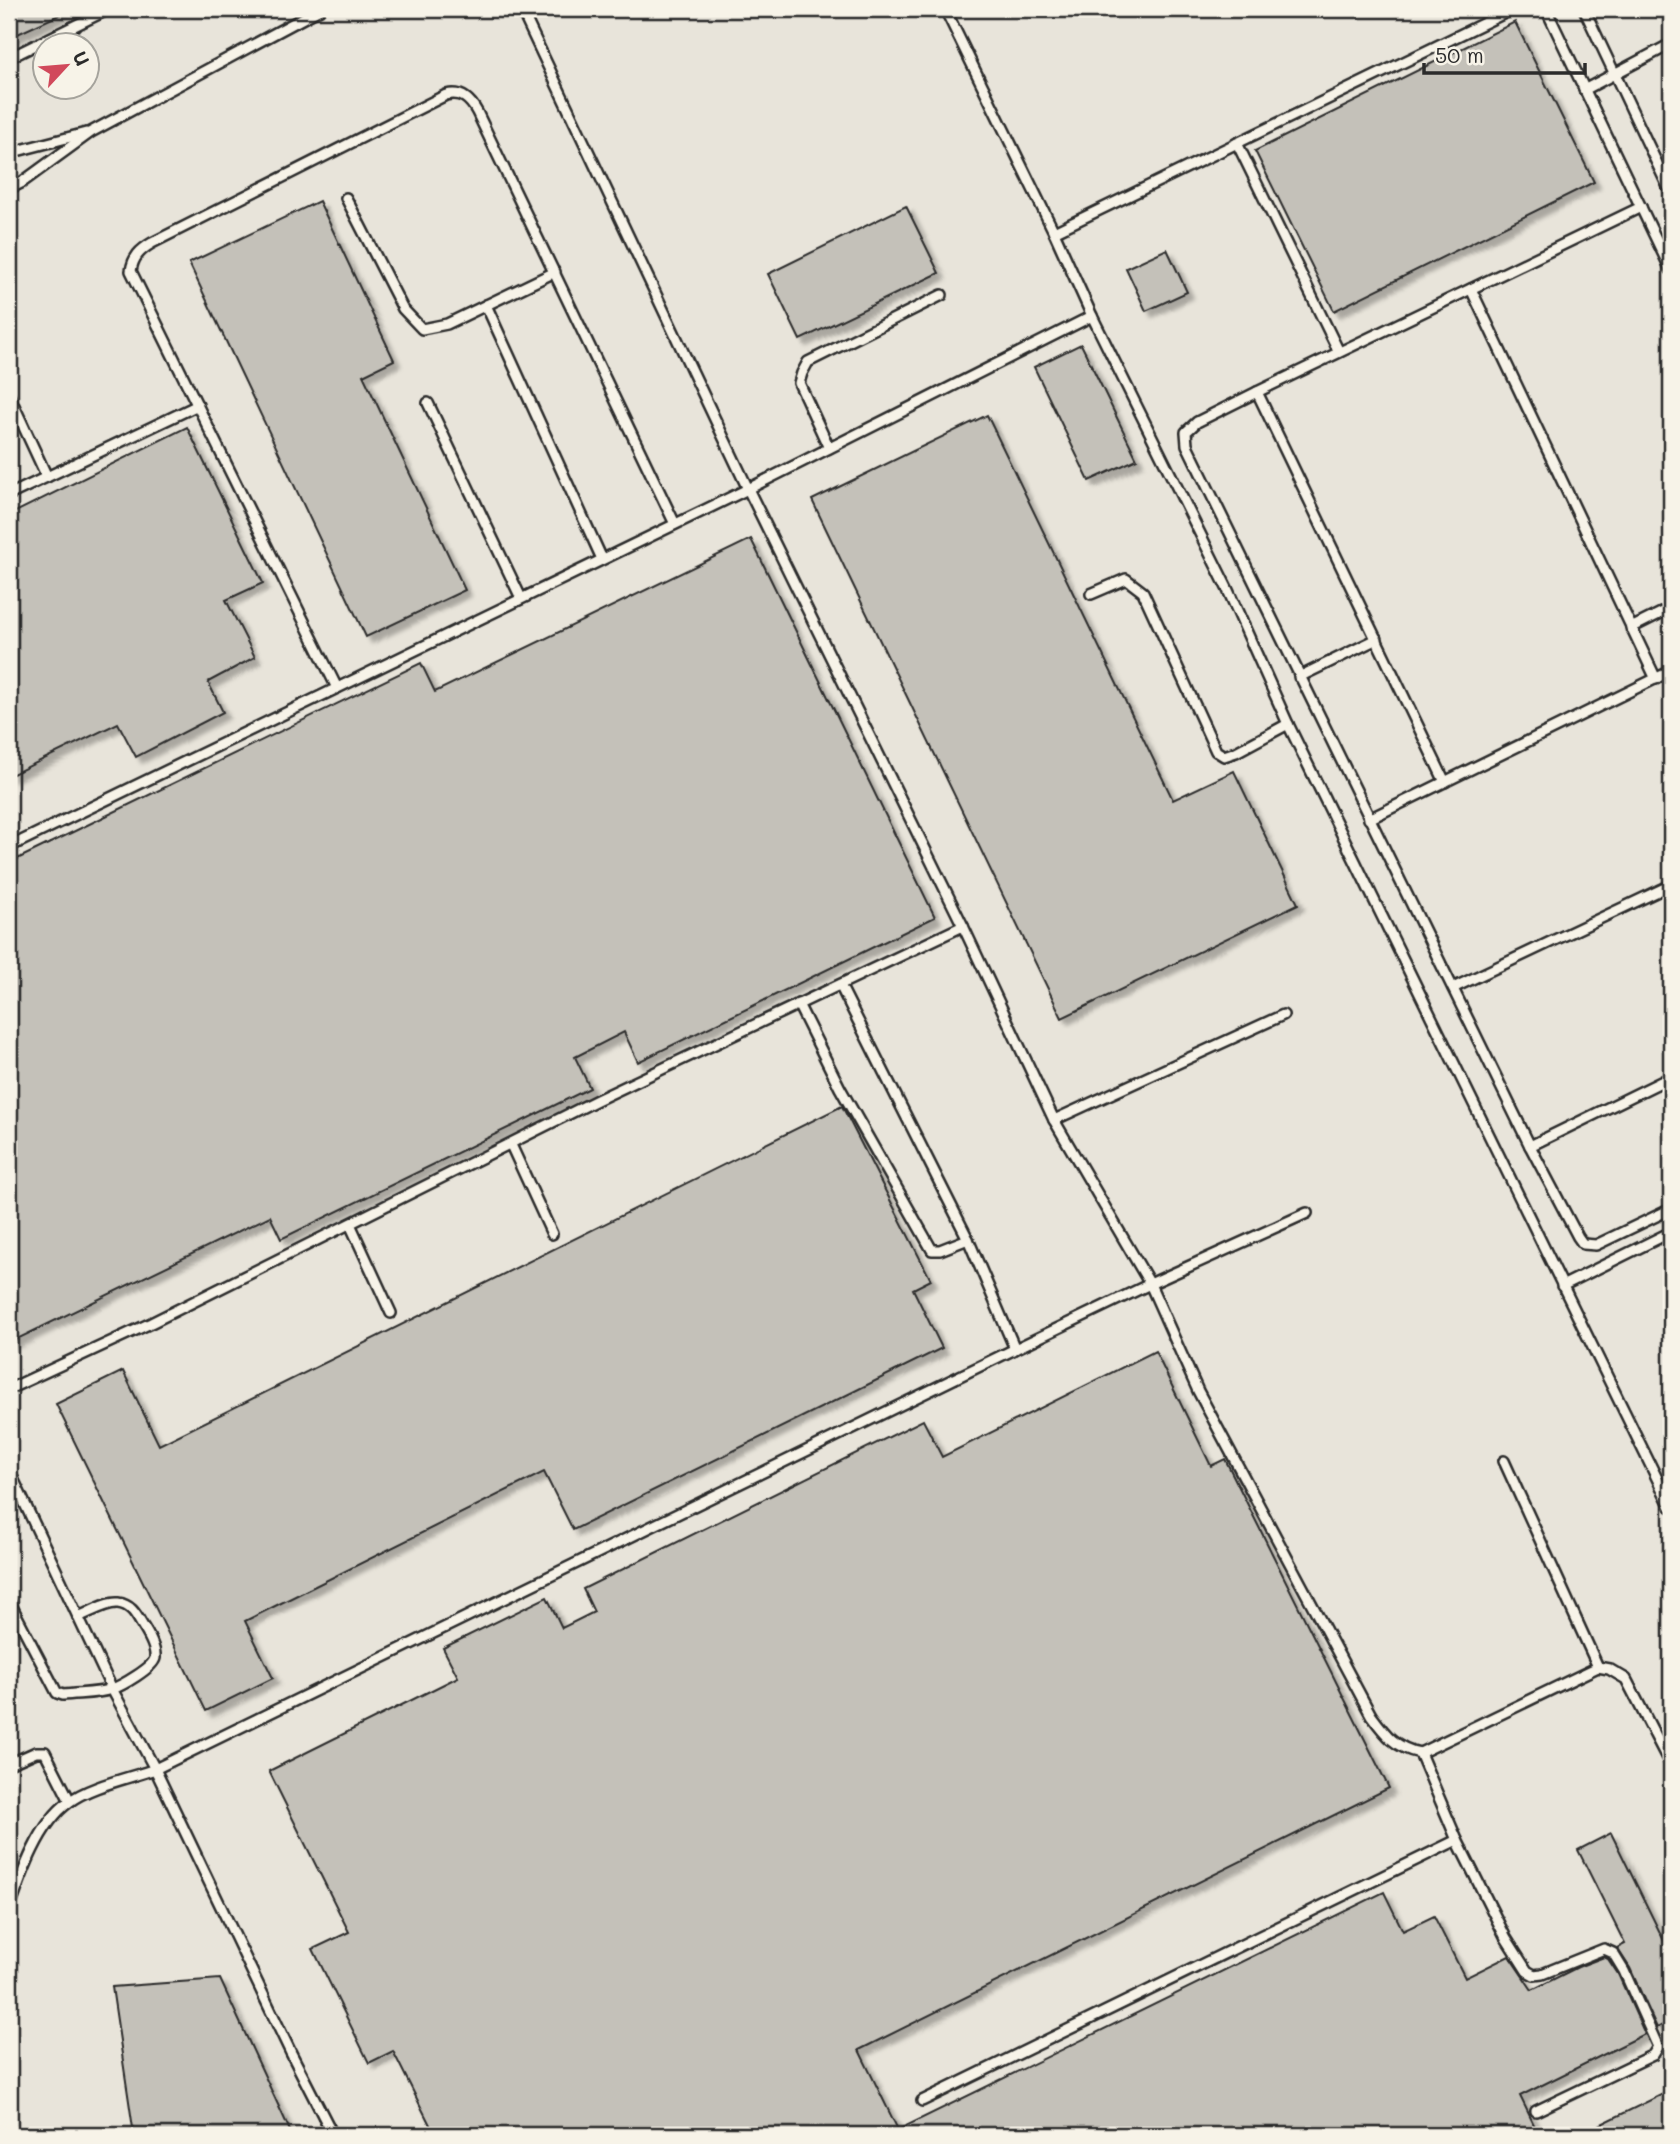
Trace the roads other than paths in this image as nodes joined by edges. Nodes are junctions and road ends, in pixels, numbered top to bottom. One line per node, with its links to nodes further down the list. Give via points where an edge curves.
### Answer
1 (109, 9): 9 (lane)
2 (320, 9): 12 (lane)
3 (521, 9): 33 (lane)
4 (945, 9): 19 (lane)
5 (1513, 9): 13 (lane)
6 (1546, 9): 11 (lane)
7 (1584, 9): 10 (lane)
8 (1671, 44): 10 (lane)
9 (9, 58)
10 (1613, 73): 11 (lane); 16 (lane)
11 (1584, 90): 18 (lane)
12 (91, 132): 14 (lane); 15 (lane)
13 (1237, 143): 19 (lane); 26 (lane)
14 (9, 153)
15 (9, 189)
16 (1671, 193)
17 (346, 198): 24 (lane, via 403,309 422,329 447,324)
18 (1641, 206): 20 (lane); 22 (lane)
19 (1054, 232): 25 (lane)
20 (1671, 270)
21 (555, 272): 24 (lane); 30 (lane, via 472,104 462,95 446,95 136,254 131,271); 35 (lane)
22 (1471, 289): 26 (lane); 40 (lane)
23 (942, 295): 31 (lane, via 808,362 799,383)
24 (486, 305): 36 (lane)
25 (1092, 316): 31 (lane); 46 (lane)
26 (1339, 352): 27 (lane)
27 (1257, 392): 41 (lane); 43 (lane, via 1191,427 1186,432 1187,445)
28 (9, 395): 32 (lane)
29 (428, 403): 38 (lane)
30 (198, 405): 32 (lane); 45 (lane)
31 (829, 448): 33 (lane)
32 (47, 477): 34 (lane)
33 (748, 489): 35 (lane); 51 (lane)
34 (9, 495)
35 (674, 524): 36 (lane)
36 (603, 559): 38 (lane)
37 (1091, 594): 46 (lane, via 1126,579 1143,592 1216,751 1224,756 1237,752)
38 (521, 598): 45 (lane)
39 (1671, 608): 40 (lane)
40 (1631, 628): 44 (lane)
41 (1377, 639): 43 (lane); 47 (lane)
42 (1671, 671): 44 (lane)
43 (1299, 677): 48 (lane)
44 (1656, 679): 47 (lane)
45 (337, 688): 49 (lane)
46 (1289, 724): 67 (lane)
47 (1445, 782): 48 (lane)
48 (1369, 819): 53 (lane)
49 (9, 847)
50 (1671, 885): 53 (lane)
51 (963, 926): 52 (lane); 57 (lane)
52 (841, 985): 54 (lane); 65 (lane)
53 (1453, 988): 59 (lane)
54 (798, 1004): 58 (lane); 65 (lane, via 932,1250)
55 (1283, 1015): 57 (lane)
56 (1671, 1077): 59 (lane)
57 (1054, 1120): 66 (lane)
58 (511, 1145): 62 (lane); 64 (lane)
59 (1530, 1146): 60 (lane, via 1584,1244 1597,1245)
60 (1671, 1209)
61 (1307, 1213): 66 (lane)
62 (350, 1224): 68 (lane); 70 (lane)
63 (1671, 1232): 67 (lane)
64 (552, 1234)
65 (968, 1239): 69 (lane)
66 (1150, 1284): 69 (lane); 79 (lane, via 1198,1391 1371,1715 1391,1741)
67 (1562, 1286): 74 (lane)
68 (391, 1313)
69 (1015, 1349): 82 (lane)
70 (9, 1389)
71 (1504, 1461): 77 (lane)
72 (9, 1470): 73 (lane)
73 (13, 1490): 76 (lane)
74 (1671, 1507)
75 (9, 1601): 78 (lane, via 57,1693)
76 (78, 1617): 78 (lane); 78 (lane, via 118,1603 132,1608 147,1632 154,1648 153,1663)
77 (1598, 1667): 79 (lane); 81 (lane, via 1626,1679)
78 (112, 1689): 82 (lane)
79 (1420, 1753): 84 (lane)
80 (9, 1764): 83 (lane, via 45,1752)
81 (1671, 1766)
82 (155, 1769): 83 (lane); 88 (lane)
83 (70, 1801): 85 (lane, via 38,1843)
84 (1457, 1840): 86 (lane); 87 (lane, via 1527,1971 1542,1974 1604,1949 1613,1953 1658,2047 1653,2055)
85 (9, 1910)
86 (922, 2101)
87 (1536, 2111)
88 (333, 2135)

